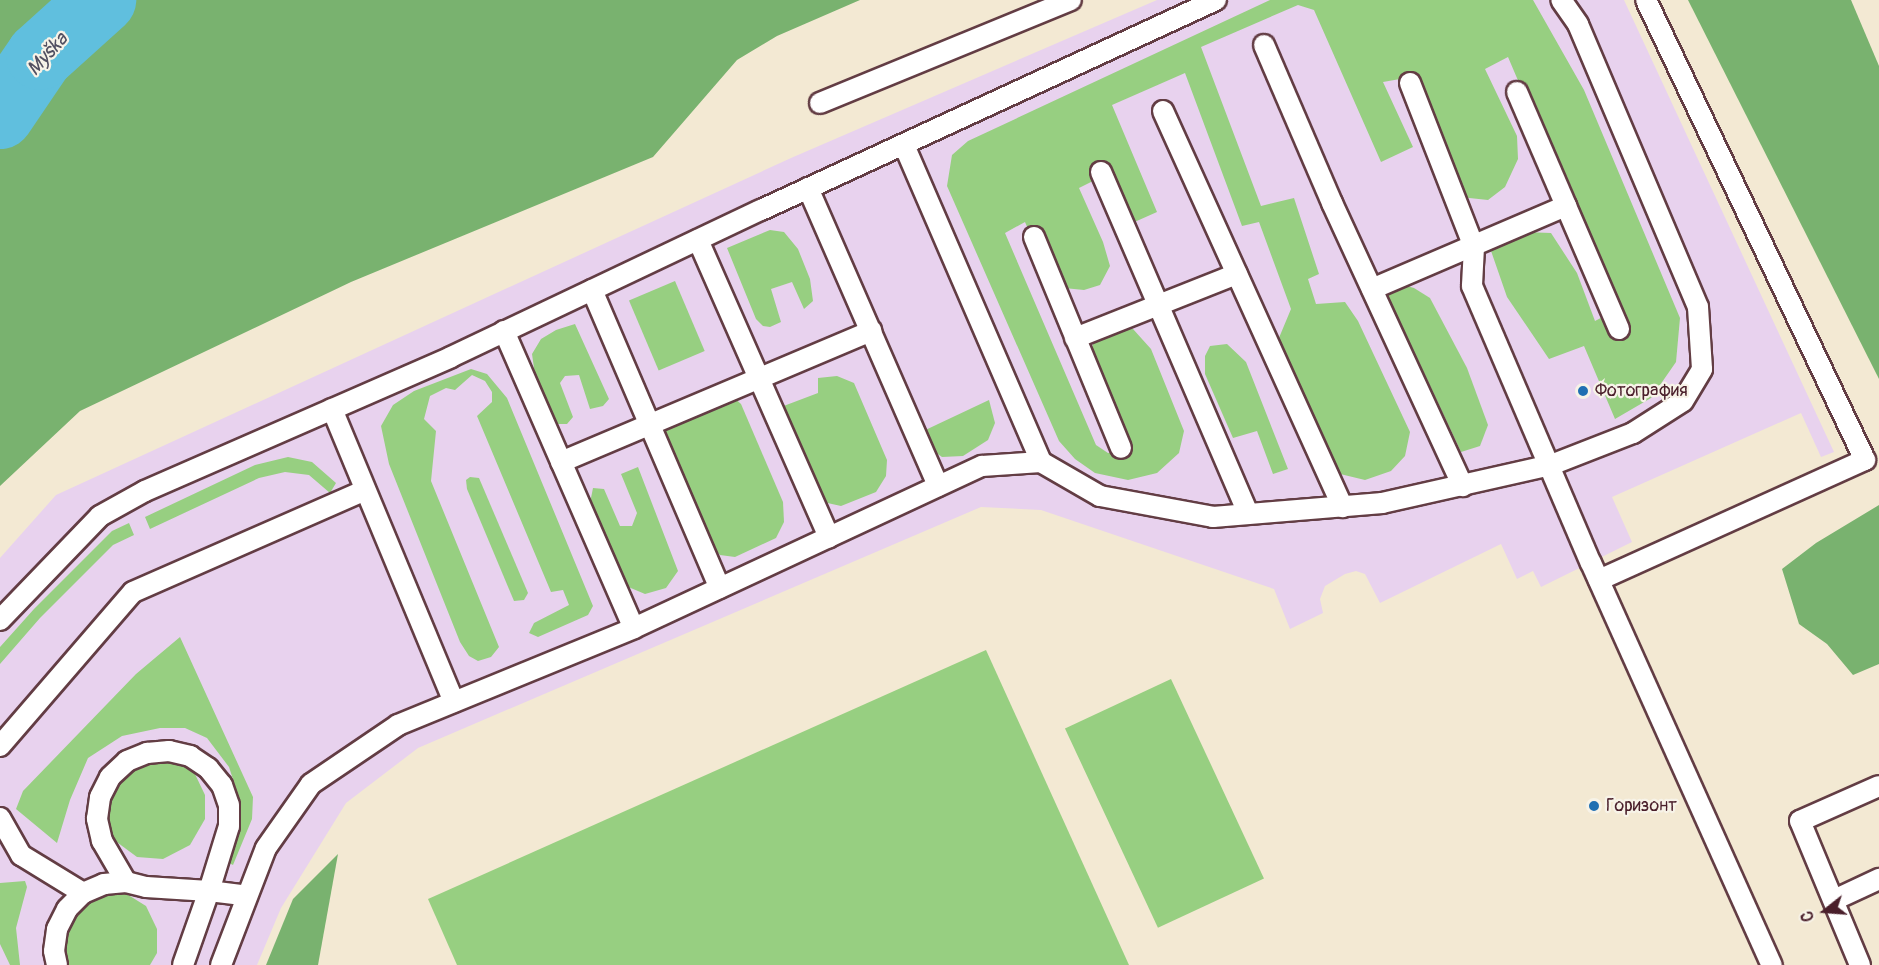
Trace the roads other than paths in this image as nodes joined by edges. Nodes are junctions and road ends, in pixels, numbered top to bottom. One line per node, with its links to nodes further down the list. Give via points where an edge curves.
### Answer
1 (1071, 0): 8 (lane)
2 (1216, 0): 10 (lane)
3 (1560, 0): 31 (lane, via 1578,24 1698,307 1702,369 1683,401 1633,433)
4 (1647, 0): 38 (lane, via 1865,460)
5 (1264, 45): 18 (lane)
6 (1410, 83): 16 (lane)
7 (1517, 92): 13 (lane)
8 (820, 103)
9 (1163, 111): 17 (lane)
10 (904, 145): 12 (lane); 30 (lane)
11 (1101, 172): 20 (lane)
12 (808, 188): 15 (lane); 23 (lane)
13 (1566, 206): 16 (lane); 21 (lane)
14 (1034, 237): 24 (lane)
15 (698, 240): 19 (lane); 25 (lane)
16 (1474, 247): 18 (lane); 31 (lane, via 1472,286)
17 (1237, 274): 20 (lane); 35 (lane)
18 (1372, 289): 33 (lane)
19 (592, 290): 22 (lane); 27 (lane)
20 (1158, 304): 24 (lane); 36 (lane)
21 (1619, 329)
22 (504, 331): 26 (lane); 29 (lane)
23 (871, 331): 25 (lane); 32 (lane)
24 (1075, 338): 28 (lane)
25 (759, 378): 27 (lane); 37 (lane)
26 (332, 409): 34 (lane); 40 (lane, via 145,491 100,516)
27 (650, 425): 29 (lane); 39 (lane)
28 (1121, 448)
29 (561, 462): 41 (lane)
30 (1041, 462): 32 (lane, via 982,466); 36 (lane, via 1100,496 1213,517)
31 (1551, 465): 33 (lane); 38 (lane)
32 (938, 486): 37 (lane)
33 (1463, 486): 35 (lane)
34 (366, 490): 42 (lane); 43 (lane, via 134,592)
35 (1343, 507): 36 (lane)
36 (1248, 514)
37 (829, 537): 39 (lane)
38 (1599, 580): 55 (lane)
39 (720, 588): 41 (lane)
40 (0, 620)
41 (634, 628): 42 (lane)
42 (454, 702): 50 (lane, via 398,724 311,784 266,848)
43 (0, 746)
44 (1879, 786): 51 (lane, via 1800,822)
45 (0, 818): 49 (lane, via 21,855)
46 (1879, 879): 51 (lane)
47 (126, 882): 48 (lane, via 146,888); 48 (lane, via 102,841 97,819 100,797 110,777 127,762 147,753 169,751 190,756 208,768 222,785 229,805 229,826); 49 (lane, via 104,884)
48 (209, 891): 50 (lane); 53 (lane)
49 (83, 893): 52 (lane, via 67,909 57,929)
50 (247, 896): 54 (lane)
51 (1834, 900): 56 (lane)
52 (57, 965)
53 (183, 965)
54 (221, 965)
55 (1772, 965)
56 (1860, 965)

